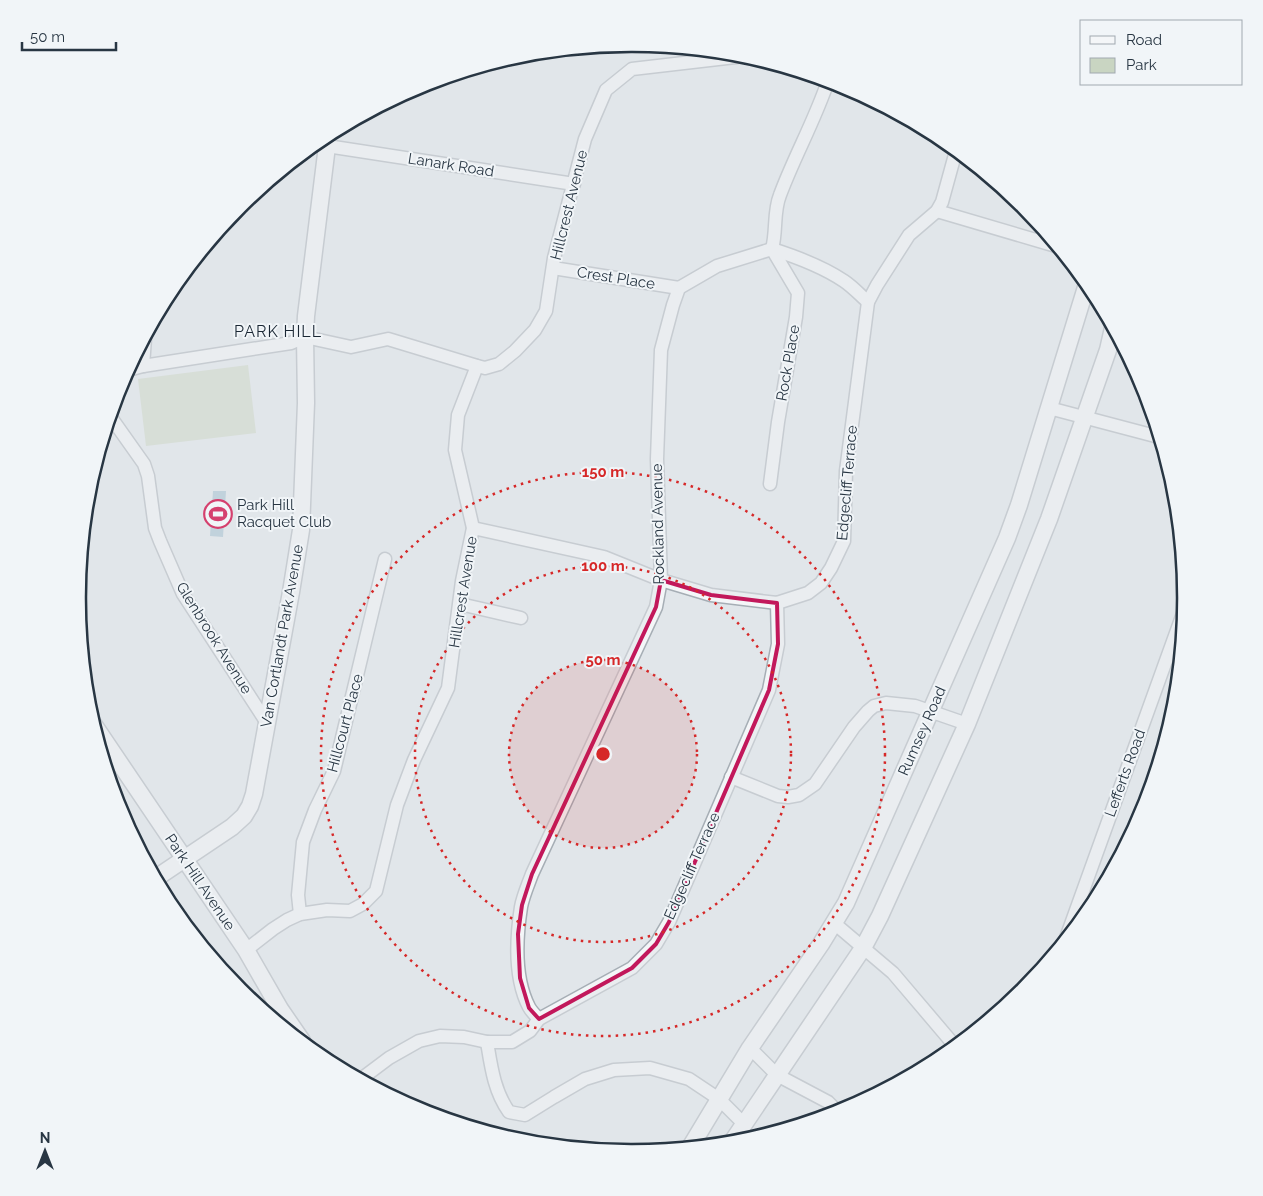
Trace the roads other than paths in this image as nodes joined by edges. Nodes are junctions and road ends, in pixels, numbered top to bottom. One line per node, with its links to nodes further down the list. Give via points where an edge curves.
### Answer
1 (716, 59): 6 (street, Hillcrest Avenue, via 632,69 606,90 585,139)
2 (825, 88): 9 (street, via 779,197)
3 (332, 142): 6 (street, Lanark Road)
4 (325, 146): 14 (street, Van Cortlandt Park Avenue)
5 (954, 158): 7 (street, Edgecliff Terrace)
6 (574, 184): 10 (street, Hillcrest Avenue)
7 (937, 211): 8 (street); 13 (street, Edgecliff Terrace, via 909,235)
8 (1046, 243)
9 (772, 248): 11 (street, via 717,266); 13 (street, via 823,268 846,282); 24 (street, Rock Place, via 798,292)
10 (553, 268): 11 (street, Crest Place); 18 (street, Hillcrest Avenue, via 546,311 535,330 499,364 485,368)
11 (679, 288): 27 (street, Rockland Avenue, via 662,350 657,459)
12 (1084, 294): 20 (street, Rumsey Road)
13 (868, 302): 28 (street, Edgecliff Terrace, via 846,471 844,541 821,583 808,593)
14 (304, 337): 17 (street, via 291,343); 18 (street, via 351,347 388,340); 33 (street, Van Cortlandt Park Avenue, via 306,403 301,530)
15 (1111, 338): 21 (street)
16 (144, 353): 17 (street)
17 (143, 366): 19 (street)
18 (477, 366): 25 (street, Hillcrest Avenue, via 458,415 455,450)
19 (137, 367)
20 (1049, 408): 21 (street); 32 (street, Rumsey Road, via 1007,538)
21 (1085, 417): 23 (street); 34 (street, via 1049,519)
22 (115, 423): 33 (street, Glenbrook Avenue, via 144,464 155,528 183,594)
23 (1152, 435)
24 (770, 484)
25 (473, 528): 27 (street, via 604,557); 29 (street, Hillcrest Avenue)
26 (385, 559): 39 (street, Hillcourt Place, via 334,771 303,842 298,895)
27 (661, 580): 28 (street, via 711,596); 45 (street, Rockland Avenue, via 656,607 532,874 522,905 518,934 520,978 529,1008)
28 (777, 603): 36 (street, Edgecliff Terrace, via 778,644 769,690)
29 (460, 604): 30 (street); 39 (street, Hillcrest Avenue, via 448,688 397,805 376,891 350,911)
30 (521, 618)
31 (1176, 633): 40 (street, Lefferts Road)
32 (931, 712): 34 (street); 36 (street, via 915,706 886,703 874,706 854,727 815,784 799,795 778,796); 41 (street, Rumsey Road, via 846,903)
33 (266, 723): 37 (street, Van Cortlandt Park Avenue, via 250,806 232,827)
34 (967, 724): 42 (street)
35 (110, 757): 37 (street, Park Hill Avenue)
36 (731, 777): 45 (street, Edgecliff Terrace, via 656,944 632,968)
37 (184, 860): 38 (street, Van Cortlandt Park Avenue); 43 (street, Park Hill Avenue)
38 (161, 875)
39 (300, 914): 43 (street, Hillcrest Avenue)
40 (1074, 917)
41 (834, 923): 42 (street); 48 (street, Rumsey Road)
42 (863, 948): 46 (street, via 893,973); 50 (street)
43 (246, 950): 44 (street, Park Hill Avenue)
44 (276, 1011)
45 (538, 1019): 47 (street, via 530,1031 512,1042)
46 (951, 1041)
47 (486, 1042): 49 (street, via 440,1036 420,1041); 51 (street, via 497,1091 509,1112 525,1115 585,1079 614,1070 650,1068 689,1079)
48 (750, 1048): 50 (street); 51 (street, Rumsey Road)
49 (367, 1074)
50 (777, 1075): 52 (street); 53 (street)
51 (720, 1099): 53 (street); 55 (street, Rumsey Road)
52 (831, 1105)
53 (744, 1124): 54 (street)
54 (738, 1133)
55 (695, 1140)

